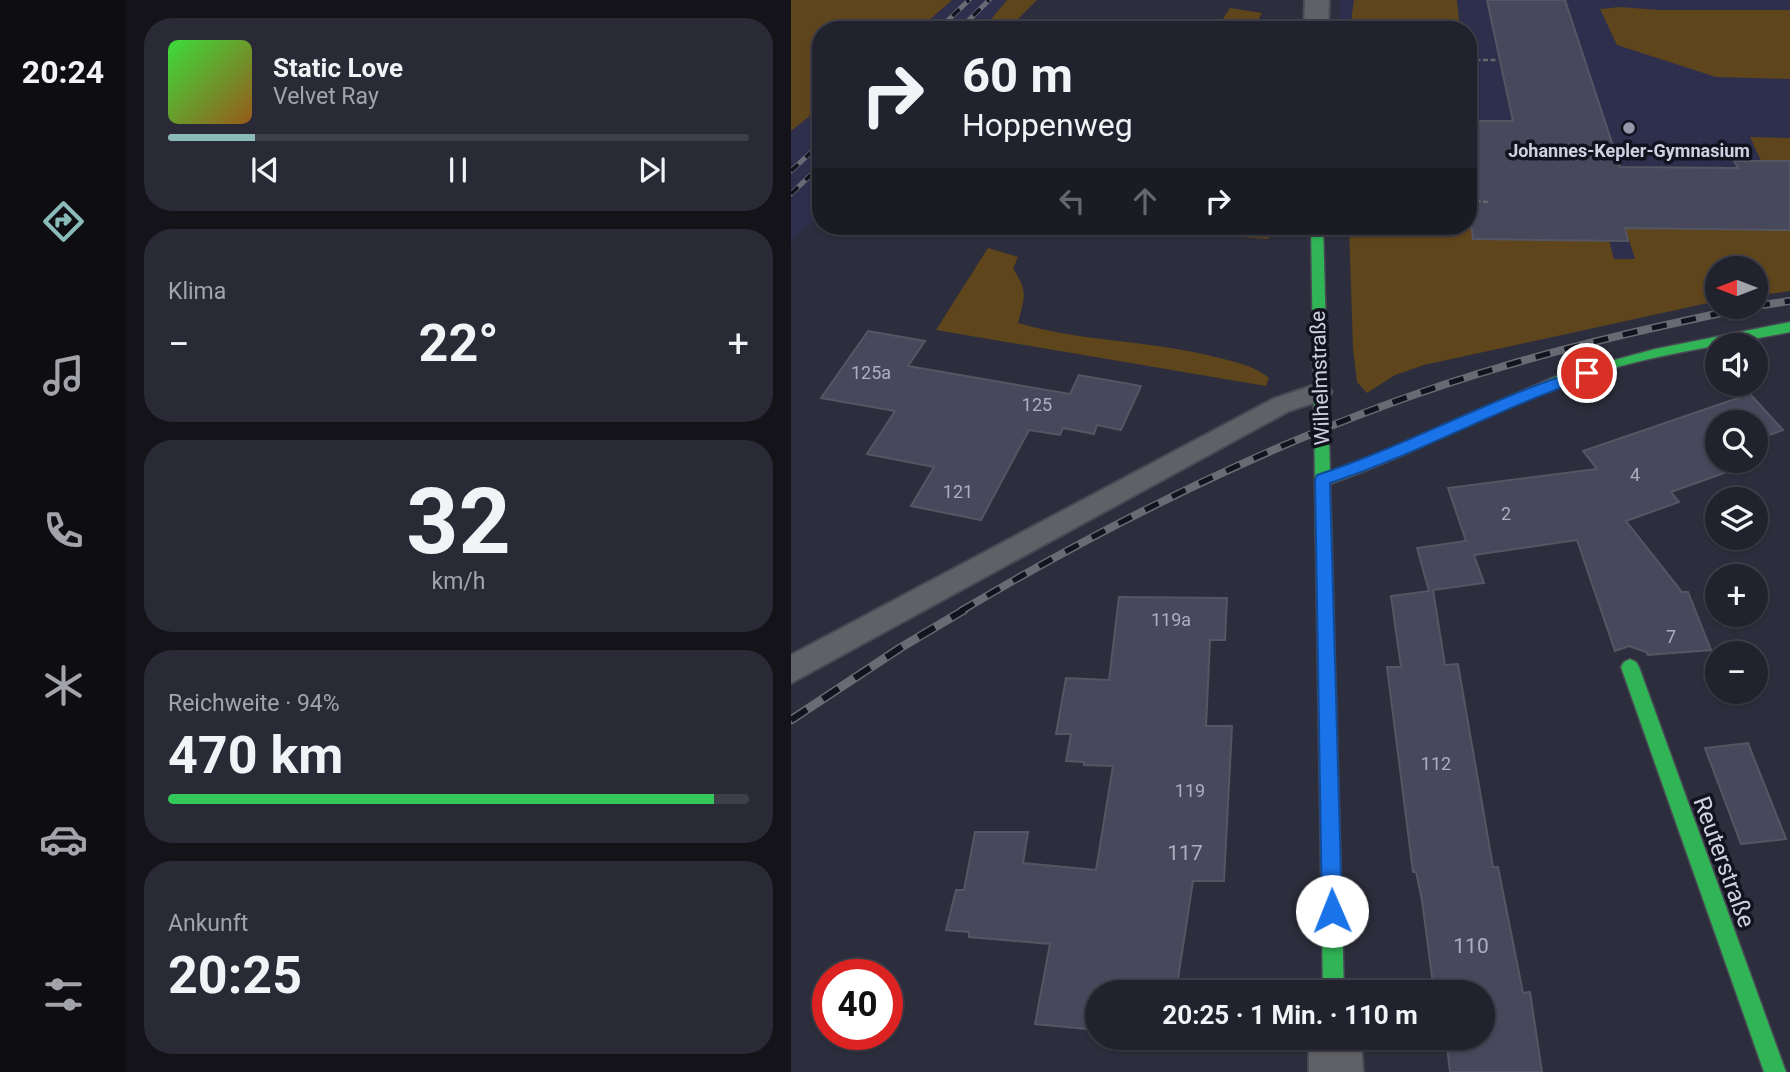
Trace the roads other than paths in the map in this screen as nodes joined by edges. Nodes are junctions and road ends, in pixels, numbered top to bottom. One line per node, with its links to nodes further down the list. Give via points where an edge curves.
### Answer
1 (1317, 0): 2 (street)
2 (1316, 21)
3 (1317, 235): 5 (street, Wilhelmstraße)
4 (1790, 327): 6 (street, via 1655,354 1564,379)
5 (1320, 392): 6 (street, Wilhelmstraße); 8 (lane, via 1281,405)
6 (1323, 480): 9 (street, Wilhelmstraße)
7 (1630, 667): 12 (street, Reuterstraße)
8 (791, 670)
9 (1334, 980)
10 (1335, 1050): 11 (street)
11 (1336, 1072)
12 (1775, 1072)

